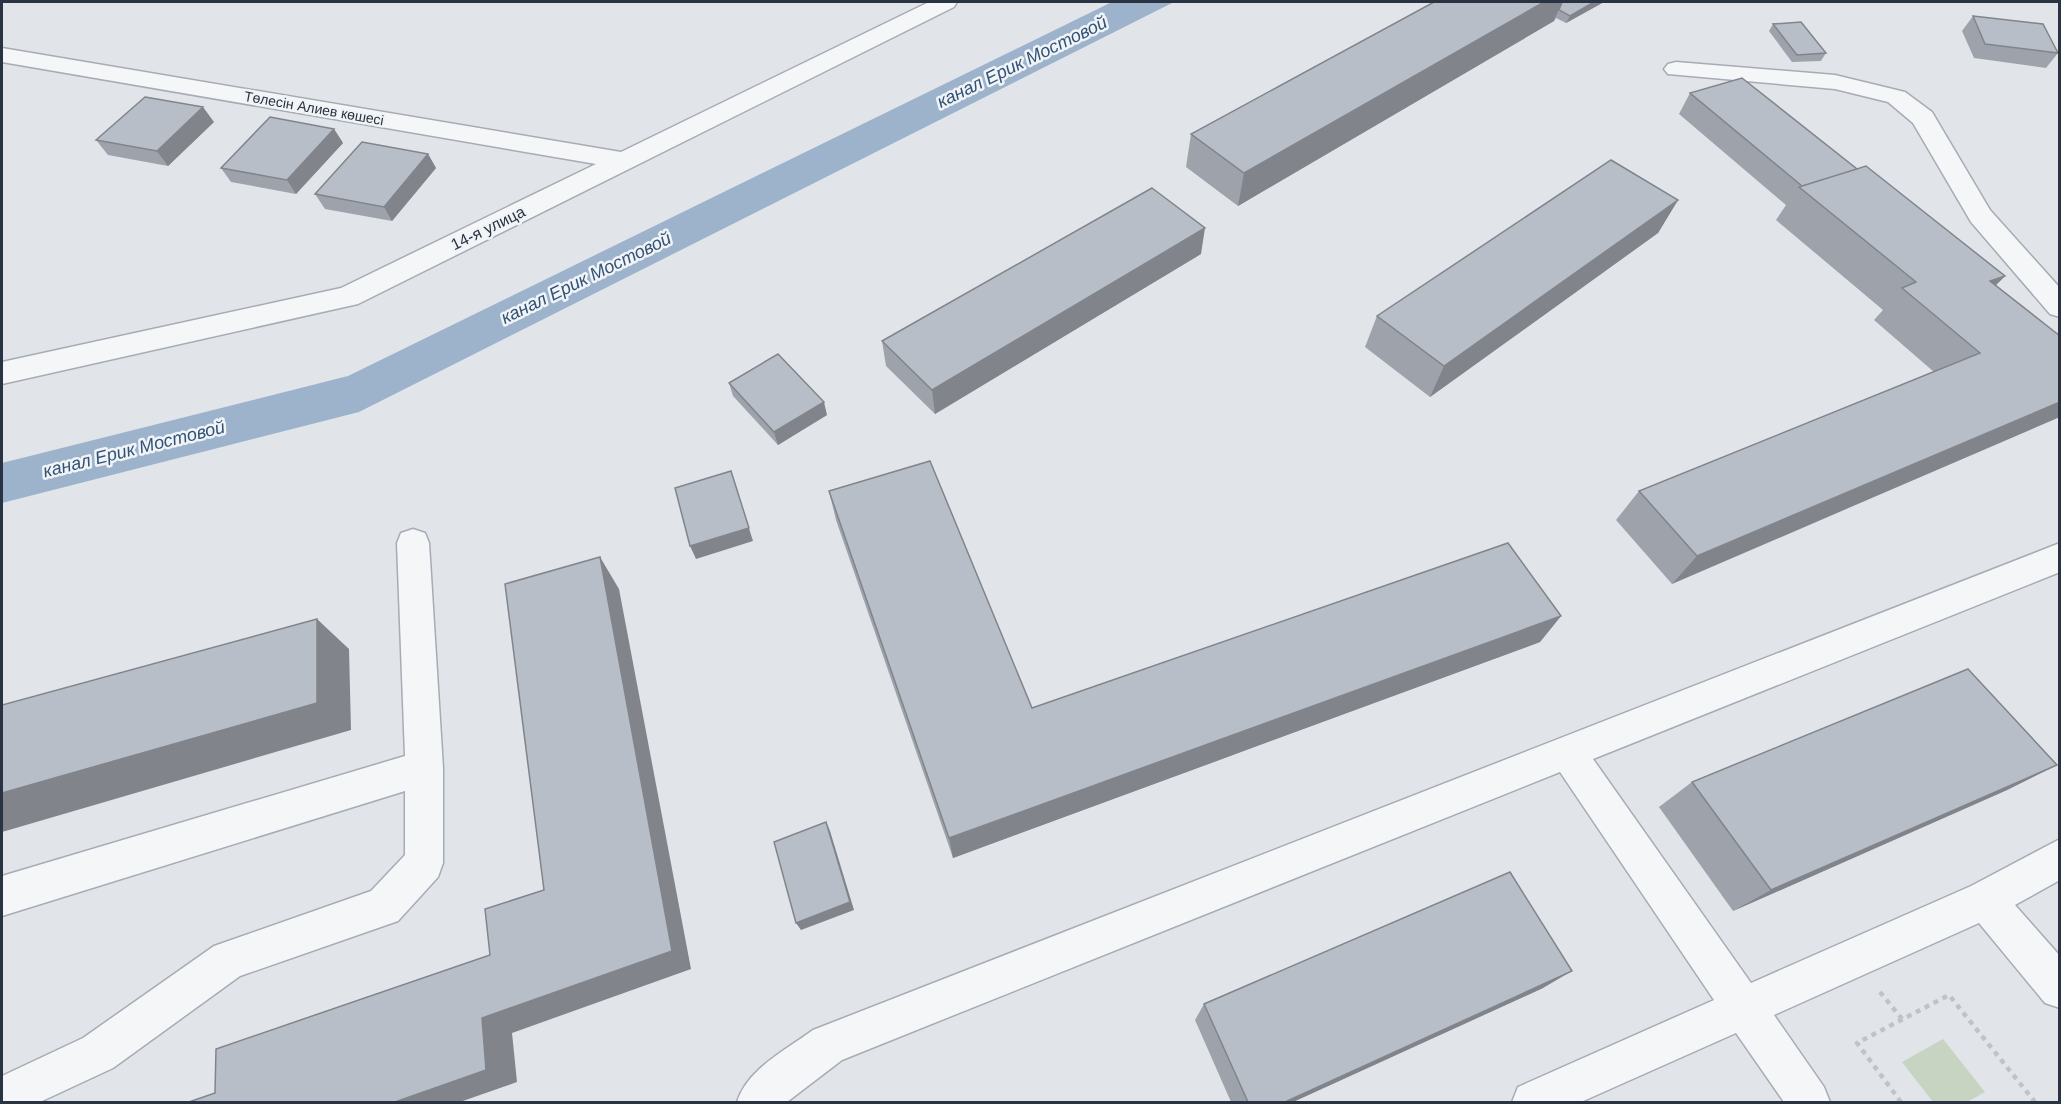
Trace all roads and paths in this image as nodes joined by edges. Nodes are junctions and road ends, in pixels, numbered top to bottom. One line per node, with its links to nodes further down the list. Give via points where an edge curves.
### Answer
1 (946, 2): 4 (street, 14-я улица)
2 (2, 56): 4 (street, Төлесін Алиев көшесі)
3 (1676, 69): 5 (street, via 1835,82 1896,97 1923,118 1980,216)
4 (626, 161): 6 (street, 14-я улица, via 348,297)
5 (2060, 307)
6 (2, 373)
7 (412, 543): 10 (street)
8 (2060, 557): 9 (street)
9 (1567, 752): 15 (street); 17 (street, via 828,1045)
10 (424, 768): 12 (street); 16 (street, via 424,863 384,907 228,960 98,1053)
11 (2060, 858): 13 (street)
12 (2, 896)
13 (1985, 900): 14 (street); 15 (street)
14 (2060, 988)
15 (1743, 1007): 18 (street); 19 (street)
16 (2, 1098)
17 (767, 1098)
18 (1533, 1102)
19 (1809, 1102)
20 (1900, 1102): 21 (path, via 1857,1043 1949,995)
21 (2035, 1102)

